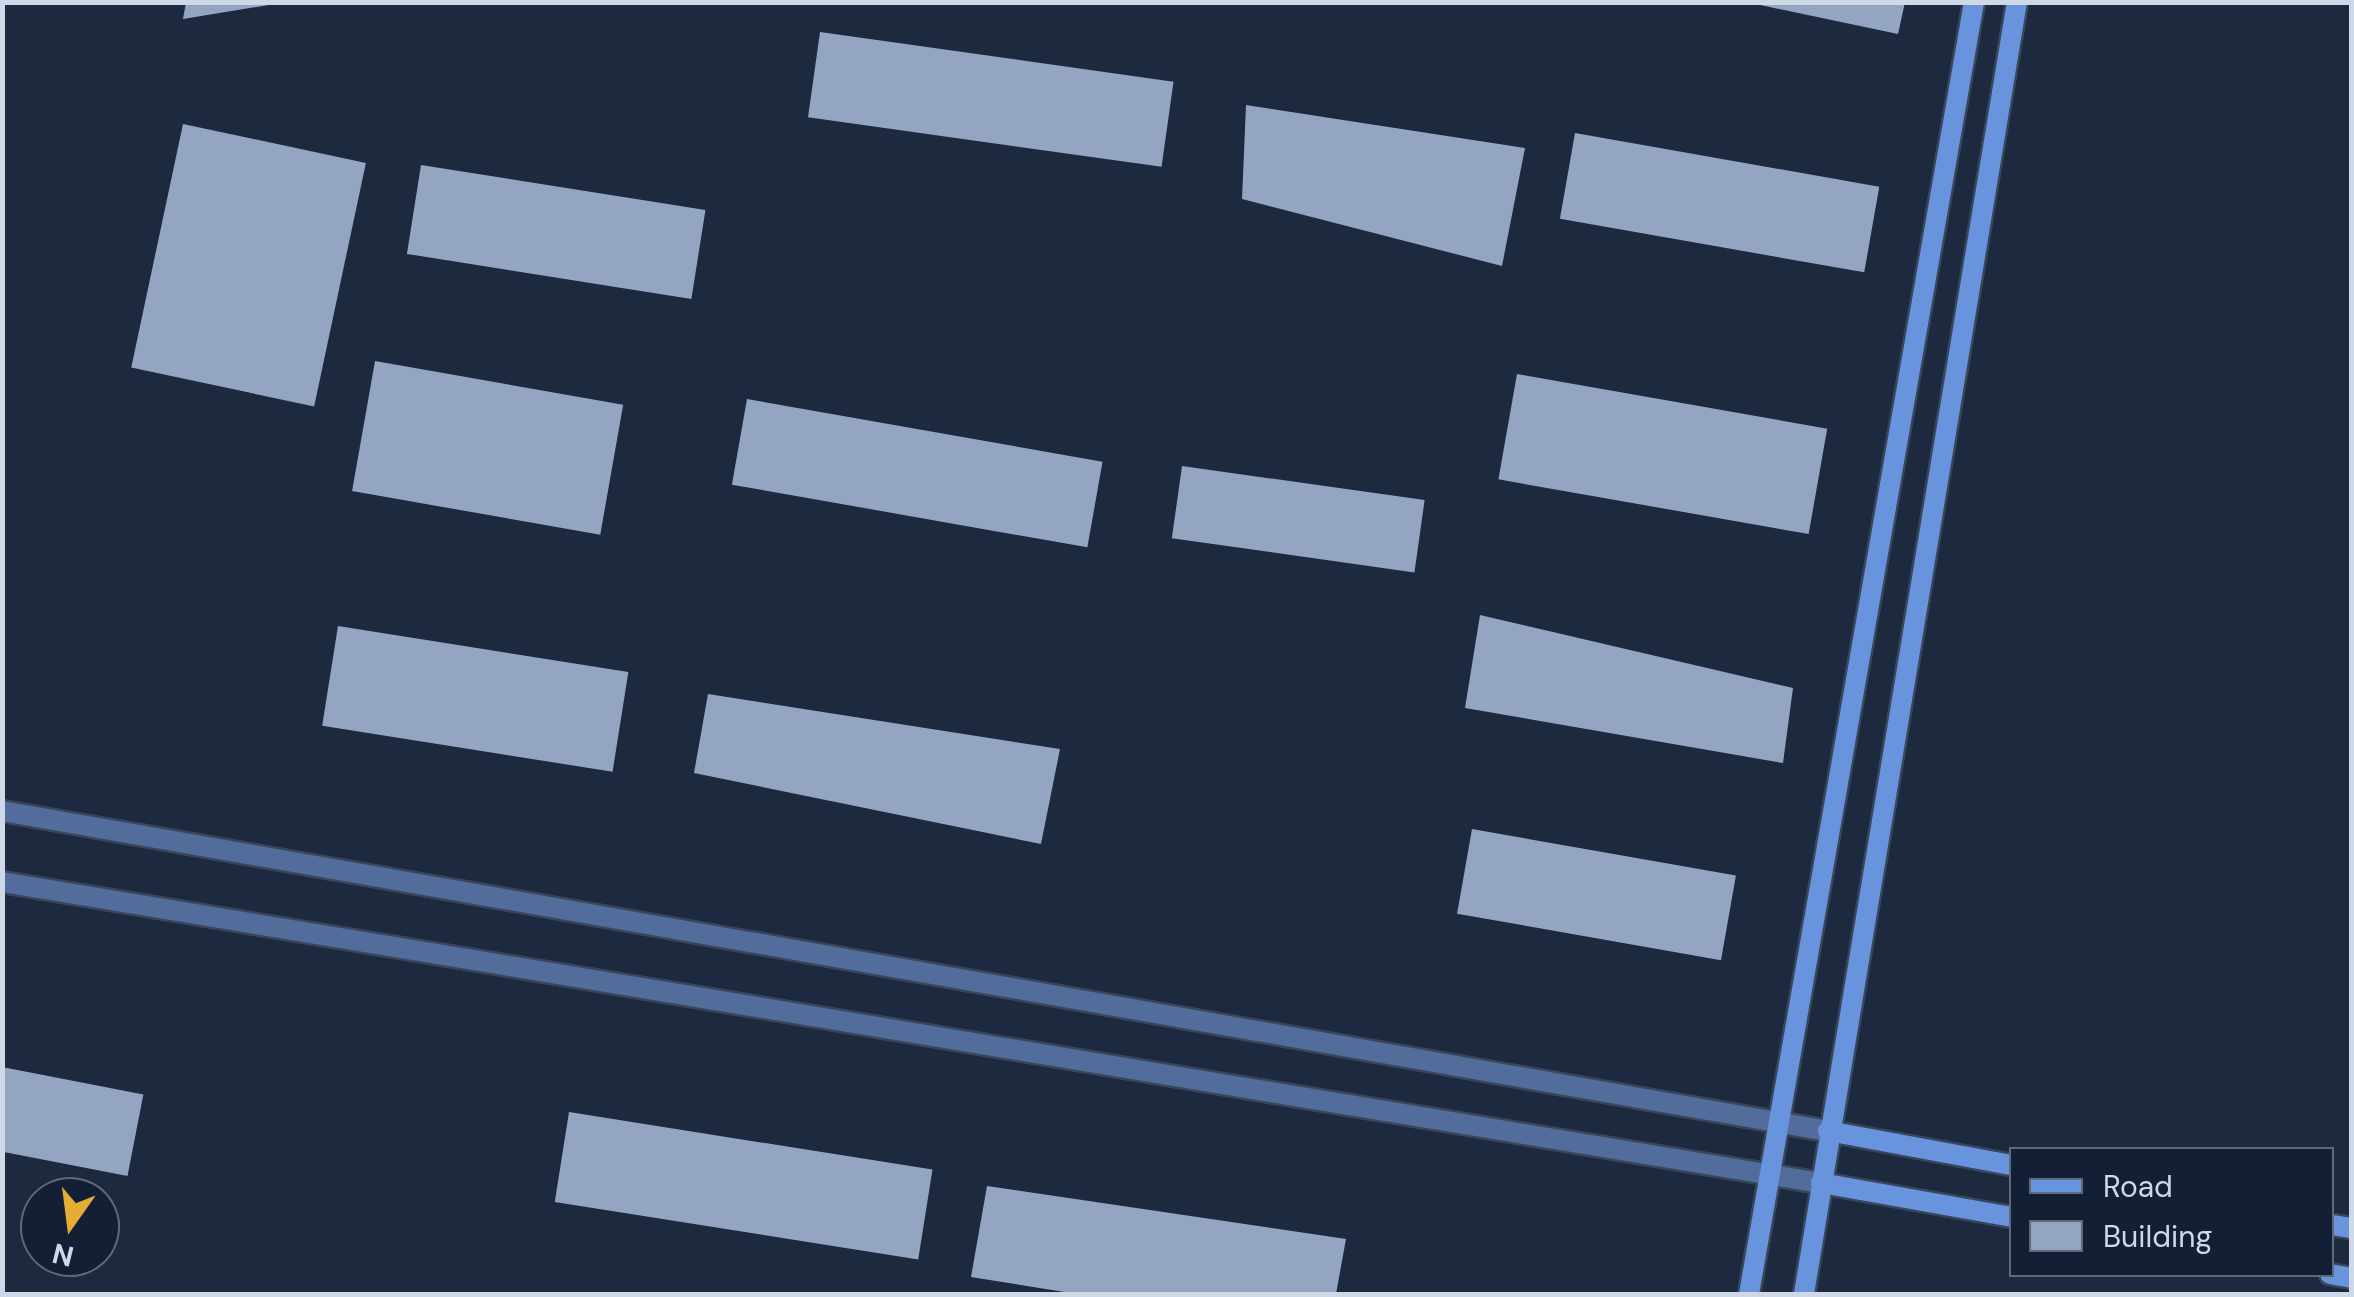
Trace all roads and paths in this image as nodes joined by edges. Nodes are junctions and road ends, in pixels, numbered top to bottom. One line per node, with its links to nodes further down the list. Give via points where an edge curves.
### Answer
1 (1974, 2): 5 (street)
2 (2017, 2): 6 (street)
3 (2, 812): 5 (street)
4 (2, 882): 8 (street)
5 (1774, 1123): 6 (street); 8 (street)
6 (1828, 1131): 7 (street); 9 (street)
7 (2009, 1164)
8 (1767, 1175): 9 (street); 11 (street)
9 (1821, 1183): 10 (street); 12 (street)
10 (2009, 1217)
11 (1749, 1294)
12 (1804, 1294)

